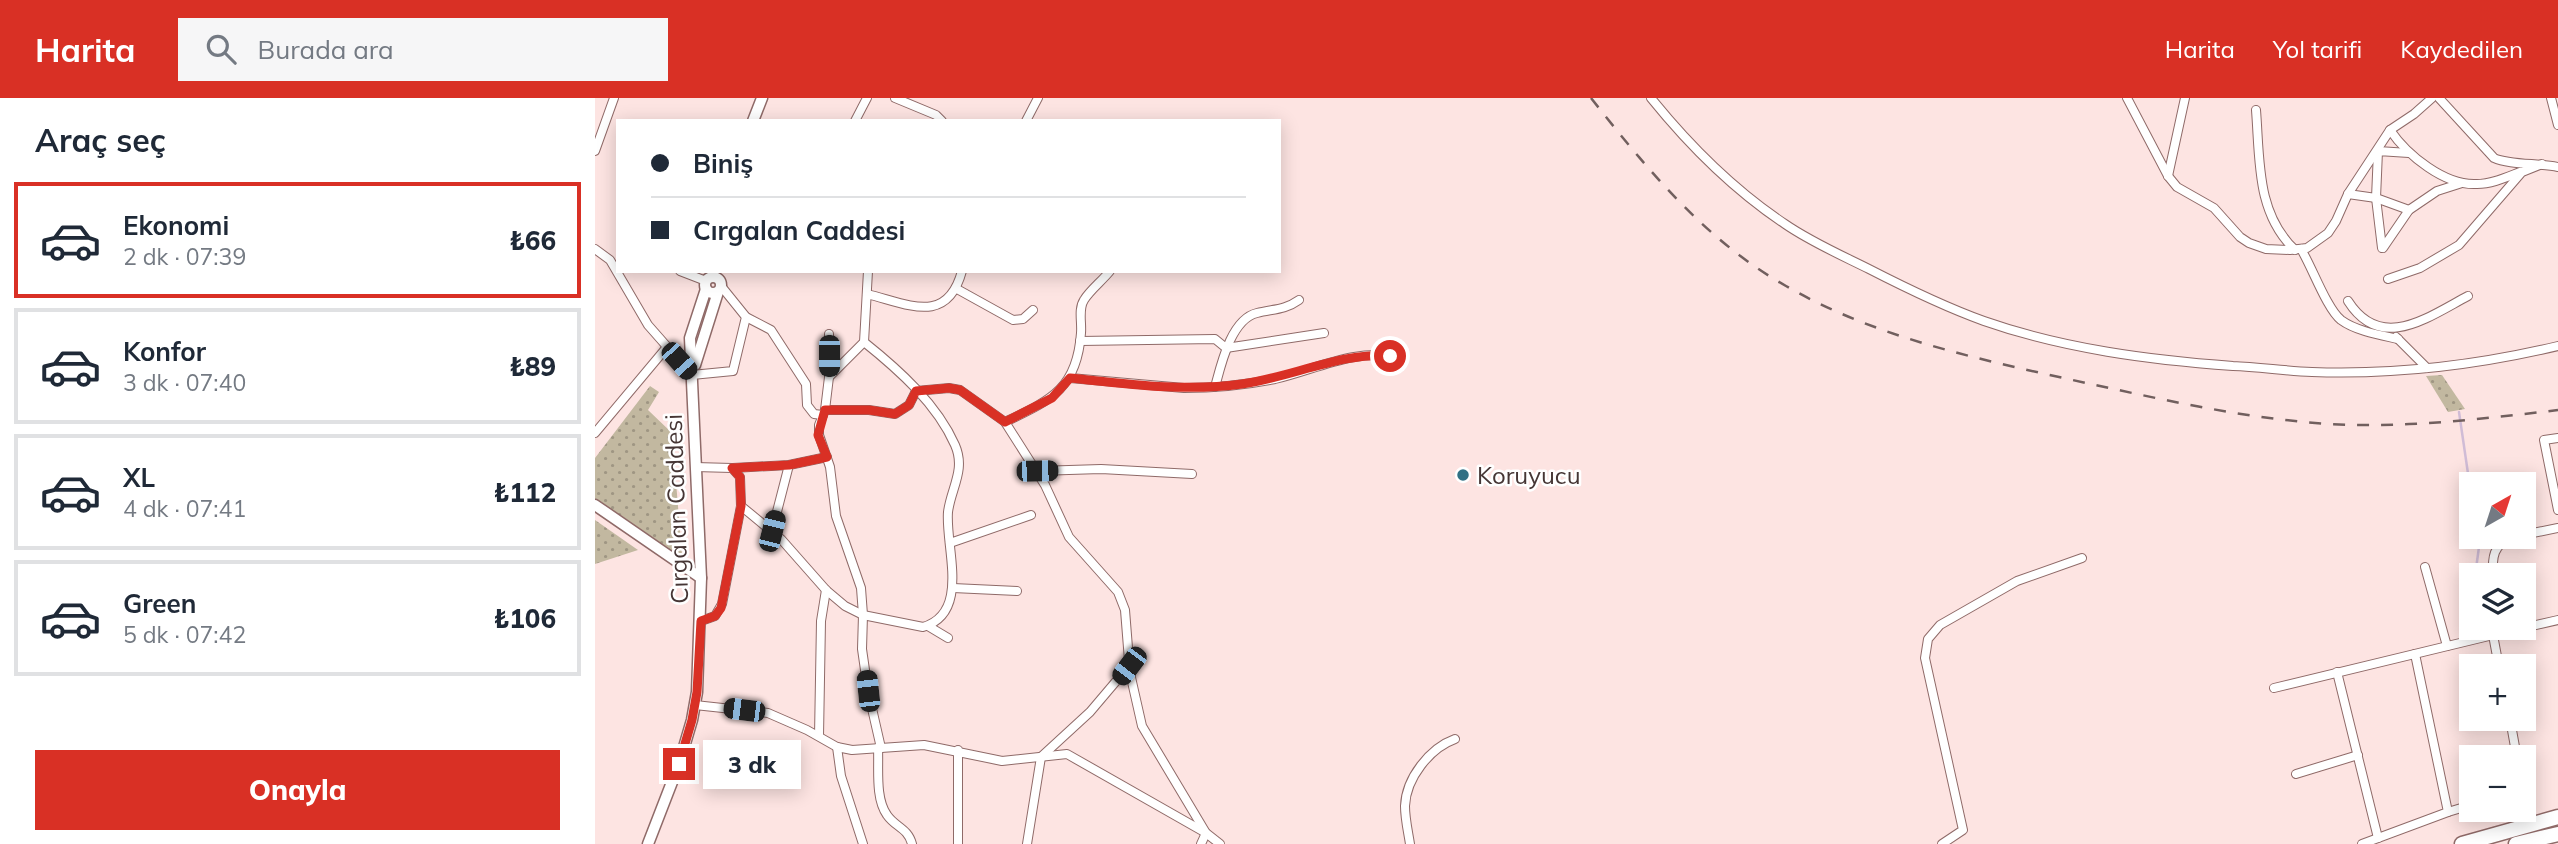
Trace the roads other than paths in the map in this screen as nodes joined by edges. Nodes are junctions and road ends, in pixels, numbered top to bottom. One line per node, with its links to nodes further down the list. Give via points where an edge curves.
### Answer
1 (614, 98): 19 (street)
2 (762, 98): 13 (street)
3 (867, 98): 14 (street)
4 (895, 98): 15 (street)
5 (1038, 98): 16 (street)
6 (1651, 98): 57 (street, via 1712,164 1787,226 1888,279 1986,322 2178,362 2311,372)
7 (2127, 98): 25 (street)
8 (2185, 98): 25 (street)
9 (2431, 98): 18 (street)
10 (2439, 98): 22 (street, via 2494,158)
11 (2551, 98): 17 (street)
12 (2256, 110): 31 (street, via 2266,204 2278,230)
13 (754, 119)
14 (856, 119)
15 (940, 119)
16 (1027, 119)
17 (2558, 125)
18 (2391, 130): 20 (street); 21 (street)
19 (595, 151)
20 (2378, 151): 21 (street); 27 (street); 28 (street)
21 (2409, 153): 26 (street)
22 (2542, 164): 23 (street); 24 (street)
23 (2558, 167)
24 (2522, 172): 26 (street, via 2483,184); 38 (street, via 2459,245 2431,263)
25 (2168, 176): 31 (street, via 2182,191 2214,208 2249,243)
26 (2462, 183): 29 (street, via 2437,191)
27 (2348, 194): 28 (street); 31 (street, via 2328,233)
28 (2376, 198): 29 (street); 29 (street, via 2382,248)
29 (2409, 210)
30 (595, 249): 32 (street)
31 (2298, 250): 50 (street, via 2339,319)
32 (614, 260)
33 (621, 273): 54 (street, via 647,325)
34 (686, 273): 39 (street)
35 (868, 273): 41 (street)
36 (961, 273): 40 (street)
37 (1108, 273): 51 (street, via 1083,301)
38 (2388, 279)
39 (714, 283): 46 (street); 58 (street, Cırgalan Caddesi)
40 (957, 289): 41 (street, via 945,302 927,307); 45 (street, via 1013,320 1023,319)
41 (867, 294): 52 (street)
42 (2468, 296): 47 (street, via 2414,324)
43 (1299, 300): 55 (street, via 1284,309 1247,318)
44 (2348, 301): 47 (street, via 2363,319)
45 (1033, 310)
46 (746, 317): 58 (street, via 733,371); 63 (street, via 771,330 806,384 810,410 817,415)
47 (2389, 330): 50 (street)
48 (1324, 333): 55 (street)
49 (829, 334): 59 (street)
50 (2398, 339): 57 (street)
51 (1080, 341): 55 (street, via 1215,339); 60 (street)
52 (864, 342): 59 (street); 62 (street)
53 (2558, 346): 57 (street)
54 (667, 347): 58 (street); 65 (street)
55 (1226, 348): 61 (street)
56 (1396, 357): 61 (street, via 1366,355 1274,379)
57 (2427, 368)
58 (692, 374): 69 (street, Cırgalan Caddesi)
59 (829, 377): 63 (street)
60 (1070, 378): 61 (street); 64 (street, via 1052,398)
61 (1215, 387)
62 (916, 391): 63 (street, via 909,405 895,414); 64 (street, via 960,390); 80 (street, via 943,419 959,457 948,511)
63 (824, 412): 67 (street, via 818,435)
64 (1005, 422): 71 (street)
65 (595, 433)
66 (2558, 438): 75 (street, via 2544,440)
67 (827, 457): 68 (street); 87 (street, via 836,516 862,588)
68 (789, 465): 70 (street); 78 (street)
69 (695, 467): 70 (street); 83 (street, Cırgalan Caddesi)
70 (732, 468): 74 (street, via 740,477)
71 (1037, 471): 72 (street); 96 (street, via 1069,537 1121,597)
72 (1192, 474)
73 (595, 505): 83 (street)
74 (741, 506): 78 (street); 89 (street, via 721,608)
75 (2558, 510)
76 (1031, 515): 80 (street)
77 (2558, 528): 79 (street)
78 (772, 531): 85 (street)
79 (2536, 532)
80 (950, 543): 84 (street)
81 (2082, 558): 122 (street, via 2017,581 1940,625 1928,639 1925,659 1963,830)
82 (2425, 567): 94 (street)
83 (701, 578): 89 (street, Cırgalan Caddesi)
84 (953, 589): 86 (street); 91 (street, via 944,612)
85 (825, 590): 87 (street); 100 (street)
86 (1017, 591)
87 (863, 615): 91 (street); 103 (street, via 862,649)
88 (2558, 620): 90 (street)
89 (701, 621): 99 (street, Cırgalan Caddesi)
90 (2536, 625)
91 (928, 626): 92 (street)
92 (948, 638)
93 (2472, 640): 94 (street)
94 (2447, 646): 95 (street)
95 (2415, 654): 97 (street); 109 (street)
96 (1129, 666): 106 (street, via 1090,712); 111 (street, via 1142,726)
97 (2337, 672): 98 (street); 105 (street)
98 (2274, 688)
99 (695, 705): 100 (street, via 768,713); 114 (street, Cırgalan Caddesi)
100 (819, 736): 102 (street)
101 (1455, 739): 121 (street, via 1428,758 1409,788 1405,807)
102 (837, 747): 103 (street); 115 (street, via 841,776)
103 (880, 748): 104 (street, via 923,745); 116 (street, via 883,807)
104 (958, 750): 106 (street, via 1002,761); 117 (street)
105 (2358, 755): 107 (street); 113 (street)
106 (1041, 757): 111 (street, via 1072,755); 118 (street)
107 (2296, 775)
108 (2459, 809): 109 (street)
109 (2448, 812): 113 (street)
110 (2558, 817): 124 (highway)
111 (1206, 833): 119 (street); 120 (street)
112 (2558, 834): 125 (highway)
113 (2378, 838): 123 (street)
114 (649, 844)
115 (863, 844)
116 (912, 844)
117 (958, 844)
118 (1027, 844)
119 (1201, 844)
120 (1220, 844)
121 (1409, 844)
122 (1942, 844)
123 (2362, 844)
124 (2462, 844)
125 (2516, 844)

